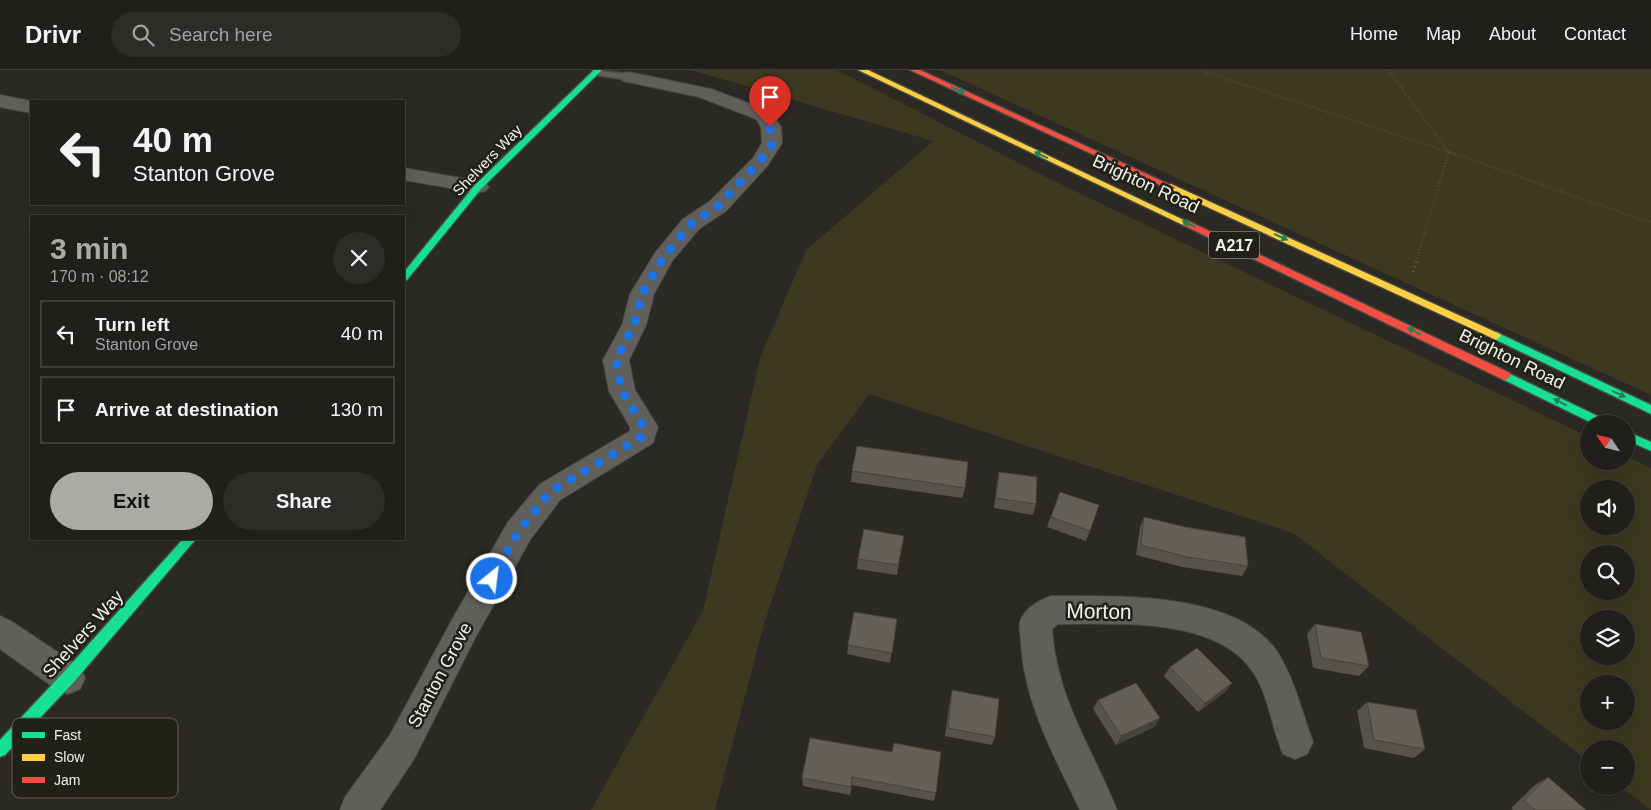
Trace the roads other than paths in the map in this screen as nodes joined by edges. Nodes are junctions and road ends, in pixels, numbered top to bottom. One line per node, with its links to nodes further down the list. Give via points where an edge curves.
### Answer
1 (862, 70): 11 (main road, Brighton Road / A217, one-way to 1, via 1338,294)
2 (914, 70): 10 (main road, Brighton Road / A217, one-way to 10, via 1406,294)
3 (597, 71): 4 (lane); 8 (main road, Shelvers Way)
4 (629, 77): 21 (street, Stanton Grove, via 704,93 763,115 770,127 772,144 718,206 691,224 663,258 642,294 634,325 616,360 622,391 644,427 643,436 550,492 519,531 402,747)
5 (0, 101): 6 (street)
6 (30, 107)
7 (405, 174): 8 (street)
8 (478, 187): 9 (main road, Shelvers Way)
9 (405, 277)
10 (1651, 410)
11 (1586, 415)
12 (1635, 439): 13 (main road)
13 (1651, 447)
14 (189, 540): 16 (main road, Shelvers Way)
15 (0, 631): 16 (street)
16 (68, 678): 17 (main road, Shelvers Way)
17 (30, 718)
18 (12, 737): 20 (main road, Shelvers Way)
19 (1295, 742): 22 (street, Morton, via 1266,664 1252,646 1228,630 1164,612 1051,610 1036,623 1036,646 1053,712)
20 (0, 750)
21 (358, 810)
22 (1099, 810)

